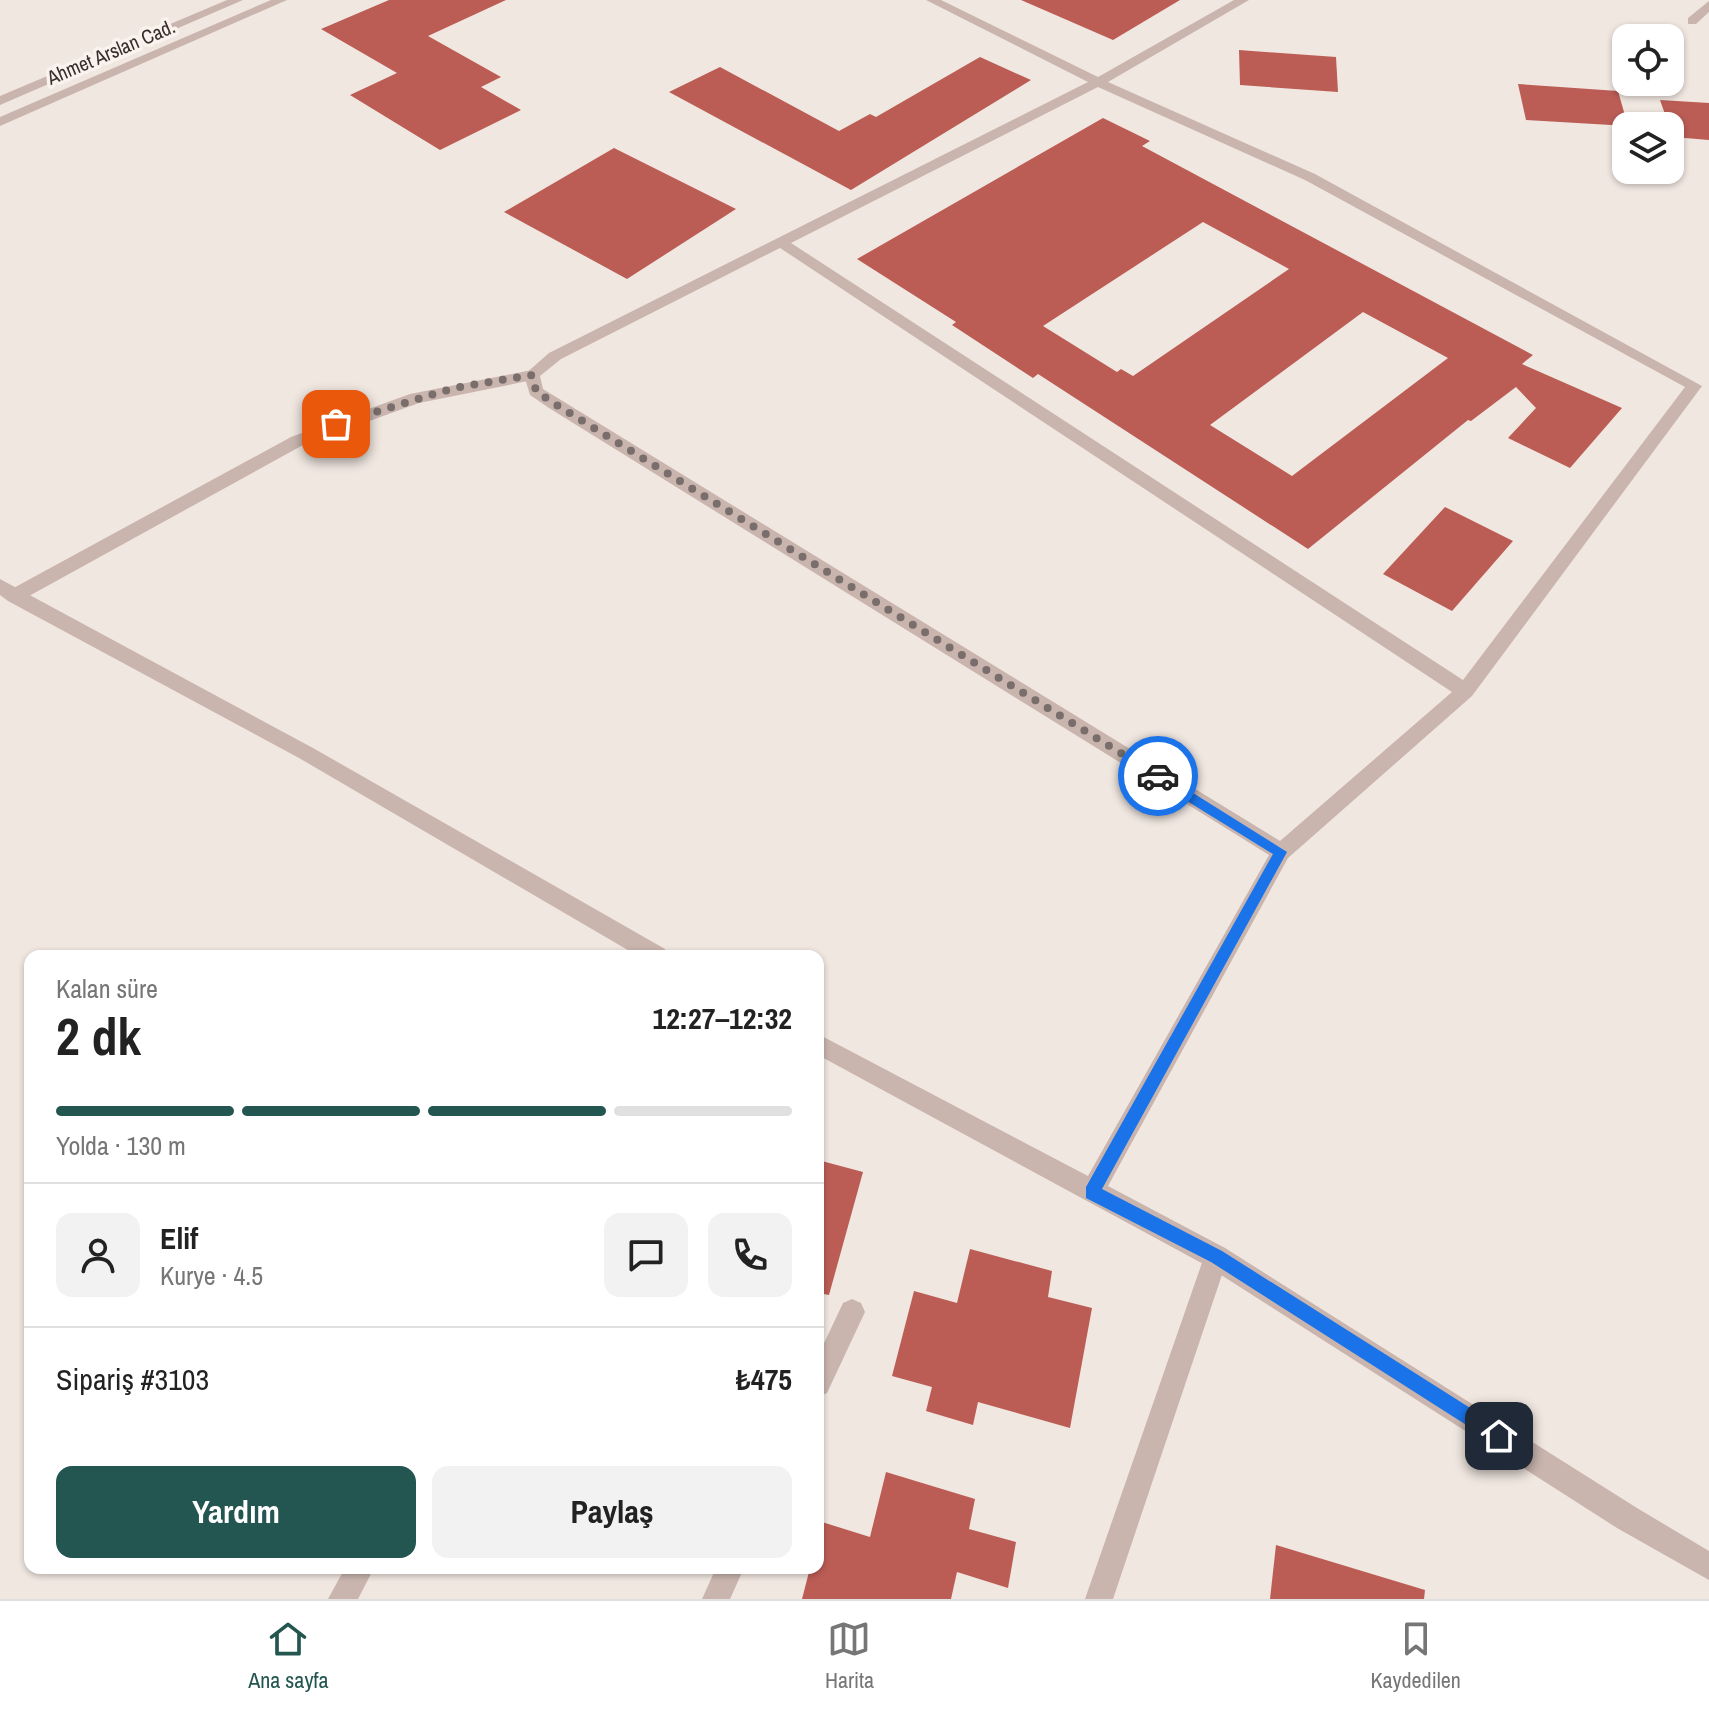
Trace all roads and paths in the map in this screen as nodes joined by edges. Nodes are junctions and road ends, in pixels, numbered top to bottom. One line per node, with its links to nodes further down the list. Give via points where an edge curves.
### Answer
1 (237, 0): 8 (street, Ahmet Arslan Cad.)
2 (281, 0): 9 (street, Ahmet Arslan Cad.)
3 (932, 0): 7 (street)
4 (1243, 0): 7 (street)
5 (1709, 5): 6 (street)
6 (1692, 21)
7 (1098, 82): 10 (street); 12 (street, via 1310,177)
8 (0, 101)
9 (0, 122)
10 (780, 242): 11 (street, via 555,356); 14 (street)
11 (532, 375): 13 (street, via 416,398 297,441); 15 (street, via 536,391 555,404)
12 (1701, 390): 14 (street)
13 (7, 591): 16 (street, via 306,753)
14 (1465, 691): 15 (street)
15 (1281, 852): 18 (street)
16 (647, 950)
17 (824, 1047): 18 (street)
18 (1092, 1192): 19 (street)
19 (1216, 1257): 22 (street); 27 (street)
20 (852, 1312): 21 (street)
21 (824, 1371)
22 (1709, 1566)
23 (357, 1574): 25 (street)
24 (727, 1574): 26 (street)
25 (342, 1599)
26 (716, 1599)
27 (1099, 1599)

